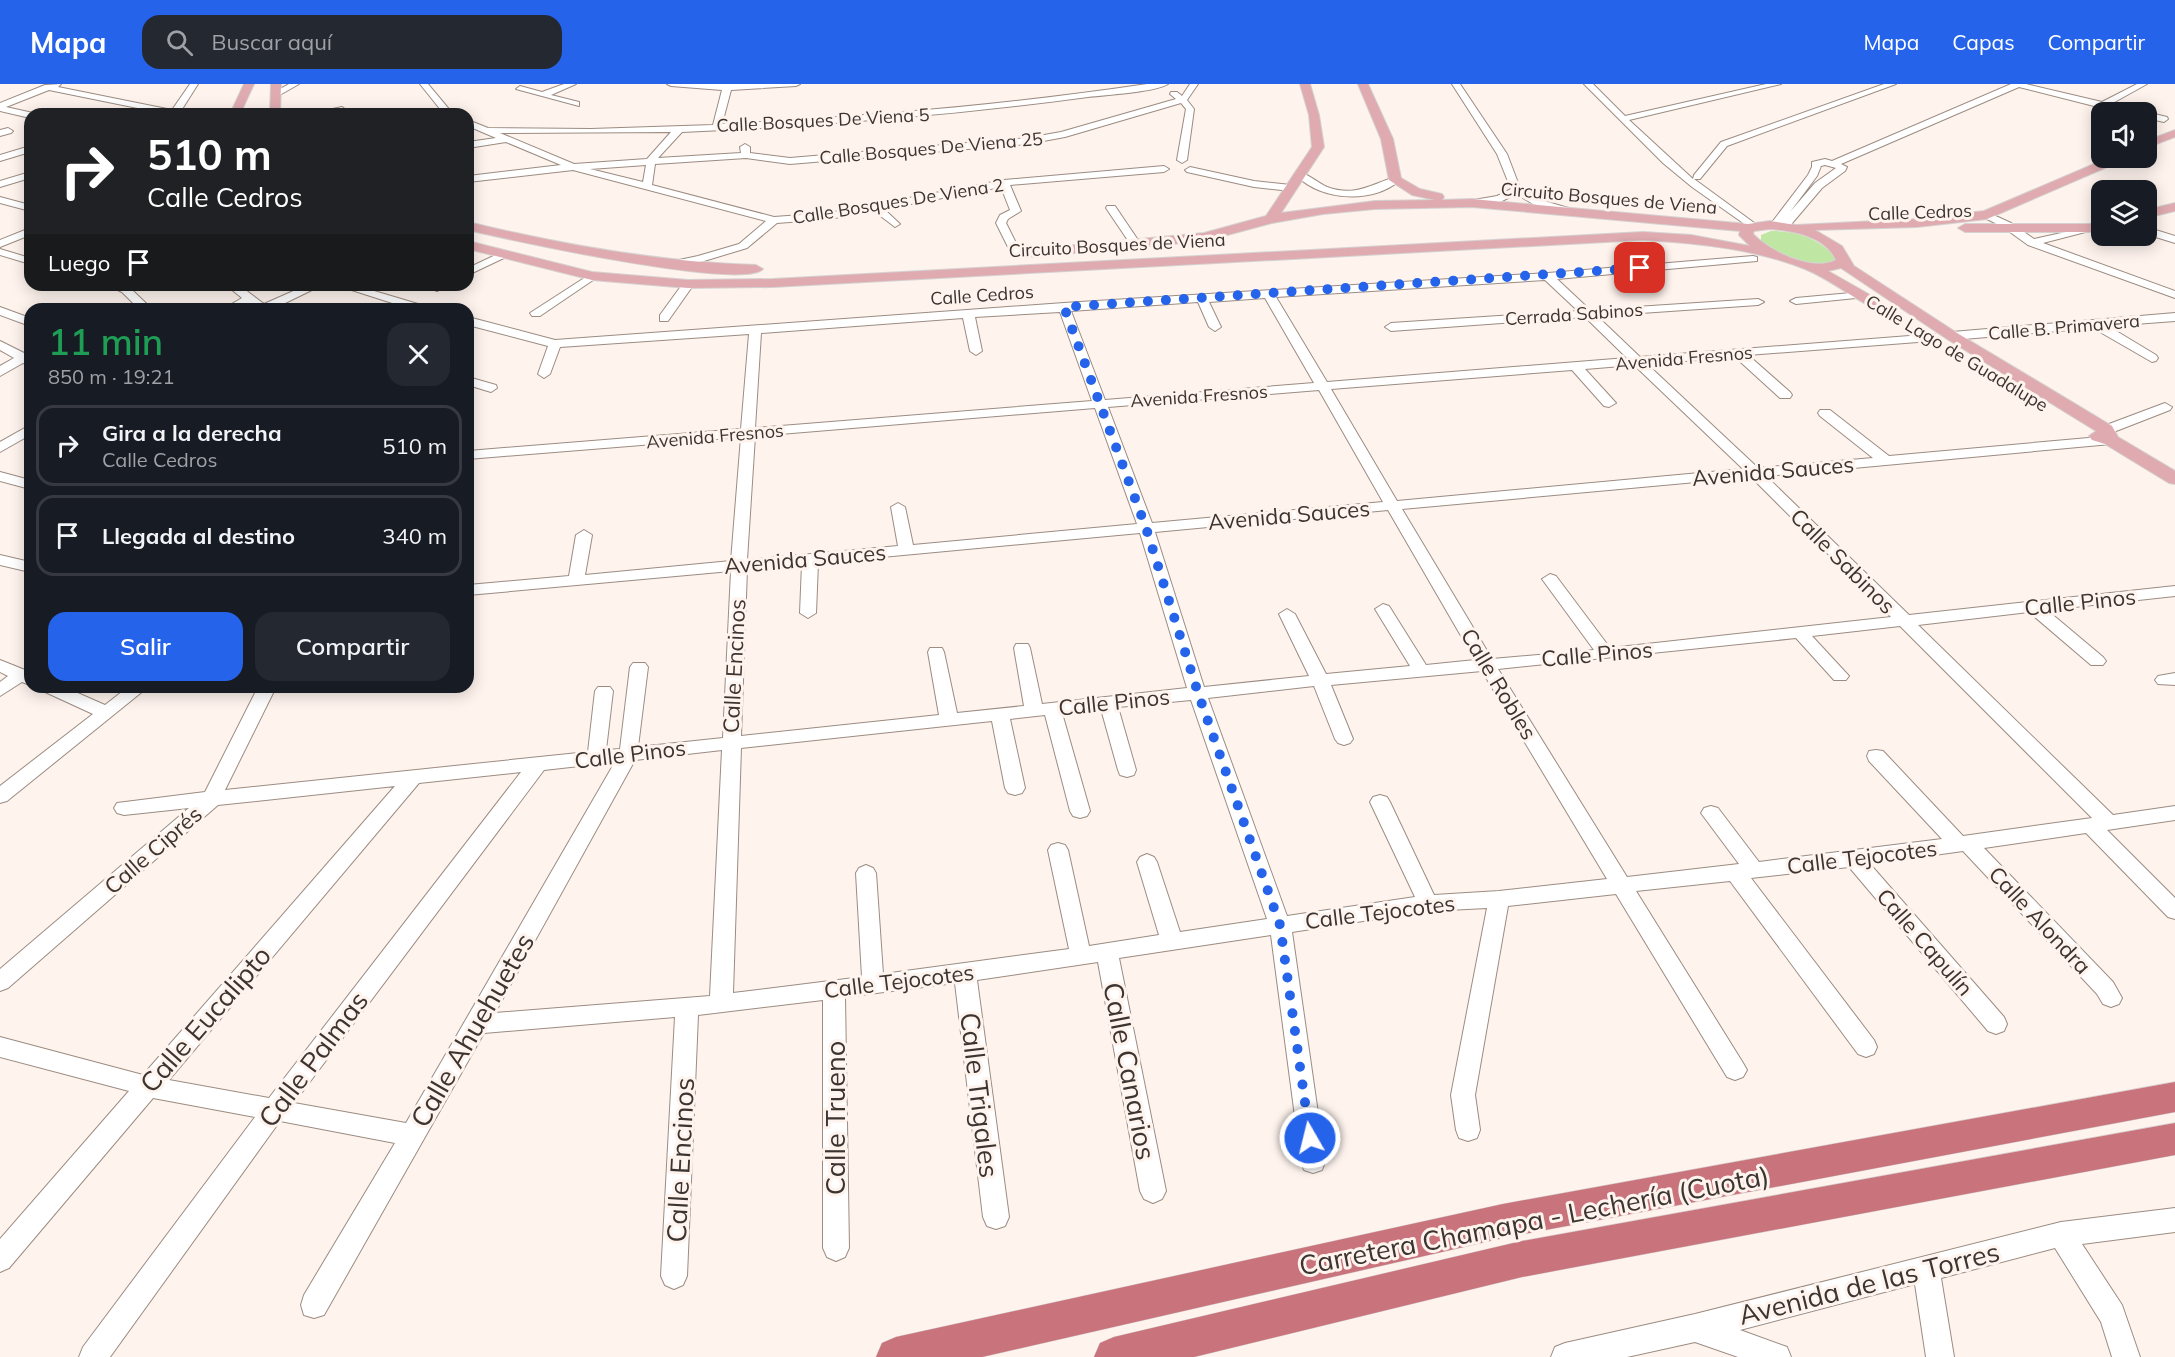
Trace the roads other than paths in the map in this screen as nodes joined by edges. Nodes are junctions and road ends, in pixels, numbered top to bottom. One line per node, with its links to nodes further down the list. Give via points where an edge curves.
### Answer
1 (249, 84): 32 (main road)
2 (295, 84): 22 (street)
3 (424, 84): 34 (street)
4 (572, 84): 24 (street)
5 (671, 84): 19 (street)
6 (796, 84): 21 (street)
7 (1164, 84): 20 (street, Calle Bosques De Viena 5)
8 (1194, 84): 25 (street)
9 (1363, 84): 63 (main road, via 1387,139)
10 (1456, 84): 69 (street, via 1502,154)
11 (1588, 84): 37 (street)
12 (1777, 84): 37 (street)
13 (1892, 84): 64 (street, via 1725,144)
14 (2018, 84): 26 (street); 52 (street)
15 (2143, 84): 27 (street)
16 (190, 85): 31 (street)
17 (1303, 85): 58 (main road, via 1314,115 1318,147)
18 (52, 86): 29 (street); 30 (street)
19 (699, 86): 21 (street)
20 (1143, 87): 25 (street, via 1167,91); 40 (street, Calle Bosques De Viena 5, via 893,117)
21 (727, 88): 40 (street)
22 (276, 89): 33 (main road)
23 (520, 89): 24 (street)
24 (543, 95): 28 (street)
25 (1183, 100): 50 (street, via 1190,109); 51 (street, Calle Bosques De Viena 25, via 1036,140 854,161)
26 (2091, 102)
27 (2108, 102)
28 (576, 104)
29 (0, 107): 35 (street)
30 (149, 108)
31 (178, 108)
32 (238, 108)
33 (275, 108)
34 (444, 108)
35 (24, 113)
36 (2157, 117): 38 (street)
37 (1626, 118): 64 (street, via 1666,161)
38 (2164, 119)
39 (474, 126): 41 (street, Calle Bosques De Viena 2)
40 (717, 127): 42 (street, Calle Bosques De Viena 5)
41 (480, 129): 42 (street, Calle Bosques De Viena 5); 44 (street, Calle Bosques De Viena 2)
42 (679, 129): 49 (street)
43 (2175, 133): 45 (main road)
44 (503, 140): 46 (street); 53 (street, Calle Bosques De Viena 2)
45 (2157, 140)
46 (474, 144)
47 (24, 151): 48 (street)
48 (0, 158)
49 (651, 160): 51 (street, Calle Bosques De Viena 25, via 745,151); 53 (street, Calle Bosques De Viena 25); 67 (street)
50 (1182, 160): 55 (street, via 1164,162); 56 (street, via 1193,163)
51 (790, 161): 57 (street, via 795,167)
52 (1833, 164): 59 (street, via 1815,164); 62 (street, via 1842,169)
53 (573, 167): 61 (street, Calle Bosques De Viena 25); 67 (street, Calle Bosques De Viena 2)
54 (2094, 168): 78 (main road)
55 (1164, 169): 56 (street); 65 (street, Calle Bosques De Viena 2)
56 (1190, 170): 68 (street)
57 (810, 171)
58 (1302, 176): 63 (street, via 1310,184 1340,192 1369,192); 68 (main road)
59 (1812, 176): 62 (street); 84 (street)
60 (24, 177): 66 (street)
61 (474, 178)
62 (1826, 178): 84 (street)
63 (1395, 180): 71 (main road, Circuito Bosques de Viena, via 1416,192)
64 (1696, 181): 84 (street, via 1708,184); 86 (street)
65 (1004, 183): 73 (street, Calle Bosques De Viena 2); 109 (street, via 1016,211 1001,223)
66 (0, 184)
67 (647, 188): 82 (street, Calle Bosques De Viena 2)
68 (1291, 188): 80 (main road)
69 (1516, 190): 71 (street, via 1500,199); 77 (street, via 1537,202)
70 (0, 200): 72 (street)
71 (1472, 203): 77 (main road, Circuito Bosques de Viena); 80 (main road, Circuito Bosques de Viena, via 1350,207)
72 (24, 206)
73 (876, 207): 82 (street, Calle Bosques De Viena 2); 83 (street)
74 (2175, 207): 76 (main road)
75 (1111, 208): 100 (street)
76 (2157, 211)
77 (1576, 212): 79 (main road, Circuito Bosques de Viena); 96 (main road, via 1601,226 1597,235)
78 (1987, 215): 81 (main road, Circuito Bosques de Viena); 88 (main road); 89 (street)
79 (1637, 218): 86 (main road, Circuito Bosques de Viena); 94 (main road, via 1628,224)
80 (1271, 219): 95 (main road, Circuito Bosques de Viena)
81 (1961, 219): 84 (main road, Circuito Bosques de Viena, via 1858,226); 88 (main road)
82 (774, 220): 104 (street)
83 (895, 224)
84 (1780, 226): 86 (main road, Circuito Bosques de Viena); 110 (main road, Calle Lago de Guadalupe, via 1810,234)
85 (474, 227): 103 (main road)
86 (1751, 227): 107 (main road, via 1746,235)
87 (2091, 227): 89 (main road, Calle Cedros)
88 (1977, 228): 89 (main road, Calle Cedros); 110 (main road, Calle Cedros, via 1865,231 1844,238)
89 (2011, 228): 101 (street)
90 (2091, 228): 101 (street)
91 (24, 234): 97 (street)
92 (2157, 234): 99 (street)
93 (0, 236): 97 (street)
94 (1642, 236): 96 (main road, Circuito Bosques de Viena); 107 (main road, Circuito Bosques de Viena, via 1691,239)
95 (1205, 237): 98 (main road, Circuito Bosques de Viena); 111 (main road, via 1206,245)
96 (1589, 238): 111 (main road, Circuito Bosques de Viena)
97 (13, 239): 102 (street)
98 (1180, 240): 100 (main road, Circuito Bosques de Viena); 113 (main road, via 1192,248)
99 (2175, 240)
100 (1135, 243): 109 (main road, Circuito Bosques de Viena)
101 (2032, 243): 128 (street)
102 (0, 244)
103 (543, 244): 108 (main road); 115 (main road); 118 (main road)
104 (743, 246): 118 (street); 120 (street, via 741,260)
105 (474, 247): 108 (main road, Circuito Bosques de Viena)
106 (0, 252): 112 (street)
107 (1772, 254): 117 (main road)
108 (505, 255): 115 (main road, Circuito Bosques de Viena); 119 (street)
109 (1012, 255)
110 (1839, 255): 117 (main road, via 1838,266); 153 (main road, Calle Lago de Guadalupe, via 1849,269)
111 (1227, 257): 113 (main road, Circuito Bosques de Viena)
112 (24, 259)
113 (1190, 259): 123 (main road, Circuito Bosques de Viena, via 773,283)
114 (1753, 259): 122 (street, Calle Cedros)
115 (525, 260): 121 (main road, Circuito Bosques de Viena)
116 (911, 262): 120 (main road)
117 (1804, 264): 130 (main road, Calle Lago de Guadalupe)
118 (669, 265): 120 (main road)
119 (474, 269)
120 (751, 269)
121 (592, 276): 123 (main road, Circuito Bosques de Viena); 142 (street)
122 (1548, 276): 129 (street, Calle Cedros); 143 (street, Calle Sabinos)
123 (688, 284): 146 (street)
124 (127, 291): 135 (street)
125 (239, 291): 131 (street)
126 (303, 291): 138 (street)
127 (361, 291): 139 (street)
128 (2175, 294)
129 (1269, 295): 132 (street, Calle Cedros); 167 (street, Calle Robles)
130 (1862, 295): 133 (street); 154 (main road, Calle Lago de Guadalupe)
131 (249, 299): 136 (street); 137 (street)
132 (1202, 299): 140 (street, Calle Cedros); 150 (street)
133 (1796, 301)
134 (1758, 302): 143 (street, Cerrada Sabinos)
135 (140, 303)
136 (241, 303)
137 (255, 303)
138 (276, 303)
139 (400, 303)
140 (1064, 307): 144 (street, Calle Cedros); 170 (street)
141 (0, 311): 147 (street)
142 (536, 313)
143 (1586, 313): 151 (street, Cerrada Sabinos); 162 (street, Calle Sabinos)
144 (968, 314): 152 (street, Calle Cedros); 157 (street)
145 (2175, 317): 149 (street, Calle B. Primavera)
146 (664, 318)
147 (24, 320)
148 (474, 323): 155 (street, Calle Cedros)
149 (2096, 324): 153 (street, Calle B. Primavera); 159 (street)
150 (1215, 327)
151 (1390, 327)
152 (755, 329): 155 (street, Calle Cedros); 175 (street, Calle Encinos)
153 (1952, 336): 176 (main road, Calle Lago de Guadalupe)
154 (1931, 337): 158 (street, Avenida Fresnos); 176 (main road, Calle Lago de Guadalupe, via 2089,432)
155 (555, 344): 165 (street)
156 (0, 345): 160 (street)
157 (976, 351)
158 (1739, 354): 162 (street, Avenida Fresnos); 169 (street)
159 (2152, 358)
160 (24, 359)
161 (24, 361): 164 (street)
162 (1638, 362): 163 (street, Avenida Fresnos); 180 (street, Calle Sabinos)
163 (1576, 367): 167 (street, Avenida Fresnos); 171 (street)
164 (0, 372)
165 (544, 374)
166 (474, 383): 168 (street)
167 (1323, 386): 170 (street, Avenida Fresnos); 184 (street, Calle Robles)
168 (491, 388)
169 (1785, 396)
170 (1101, 403): 175 (street, Avenida Fresnos); 186 (street)
171 (1609, 403)
172 (2165, 407): 176 (street, Avenida Sauces)
173 (1825, 413): 179 (street)
174 (24, 433): 177 (street)
175 (748, 434): 178 (street, Avenida Fresnos); 192 (street, Calle Encinos)
176 (2108, 435): 179 (street, Avenida Sauces); 182 (main road, Calle Lago de Guadalupe)
177 (0, 448)
178 (474, 455)
179 (1885, 460): 180 (street, Avenida Sauces)
180 (1755, 473): 184 (street, Avenida Sauces); 201 (street, Calle Sabinos)
181 (0, 476): 183 (street)
182 (2175, 479)
183 (24, 483)
184 (1393, 505): 186 (street, Avenida Sauces); 207 (street, Calle Robles)
185 (898, 507): 188 (street)
186 (1146, 528): 188 (street, Avenida Sauces); 220 (street)
187 (585, 535): 194 (street)
188 (906, 550): 189 (street, Avenida Sauces)
189 (810, 559): 192 (street, Avenida Sauces); 199 (street)
190 (0, 560): 191 (street)
191 (24, 566)
192 (739, 566): 194 (street, Avenida Sauces); 227 (street, Calle Encinos)
193 (1550, 579): 205 (street)
194 (576, 580): 195 (street, Avenida Sauces)
195 (474, 589)
196 (2175, 591): 197 (street, Calle Pinos)
197 (2033, 607): 201 (street, Calle Pinos); 206 (street)
198 (1383, 609): 210 (street)
199 (808, 613)
200 (1287, 614): 214 (street)
201 (1904, 621): 202 (street, Calle Pinos); 242 (street, Calle Sabinos)
202 (1800, 633): 205 (street, Calle Pinos); 212 (street)
203 (1022, 648): 222 (street)
204 (936, 652): 225 (street)
205 (1606, 654): 207 (street, Calle Pinos)
206 (2097, 661)
207 (1486, 664): 210 (street, Calle Pinos); 249 (street, Calle Robles)
208 (0, 665): 211 (street)
209 (639, 667): 228 (street)
210 (1421, 670): 214 (street, Calle Pinos)
211 (24, 676)
212 (1840, 676)
213 (24, 678): 215 (street)
214 (1320, 680): 220 (street, Calle Pinos); 226 (street)
215 (0, 690)
216 (604, 691): 230 (street)
217 (62, 693): 223 (street)
218 (131, 693): 223 (street)
219 (264, 693): 236 (street, Calle Ciprés)
220 (1198, 693): 221 (street, Calle Pinos); 253 (street)
221 (1108, 703): 222 (street, Calle Pinos); 232 (street)
222 (1043, 710): 224 (street, Calle Pinos); 239 (street)
223 (105, 712): 235 (street)
224 (1000, 714): 225 (street, Calle Pinos); 234 (street)
225 (949, 720): 227 (street, Calle Pinos)
226 (1344, 739)
227 (731, 742): 228 (street, Calle Pinos); 262 (street, Calle Encinos)
228 (628, 754): 230 (street, Calle Pinos); 264 (street, Calle Ahuehuetes)
229 (1876, 756): 243 (street, Calle Alondra)
230 (596, 759): 231 (street, Calle Pinos)
231 (537, 765): 233 (street, Calle Pinos); 271 (street, Calle Palmas)
232 (1127, 770)
233 (412, 779): 236 (street, Calle Pinos); 269 (street, Calle Eucalipto)
234 (1016, 788)
235 (0, 796)
236 (211, 801): 238 (street, Calle Pinos); 258 (street, Calle Ciprés)
237 (1380, 802): 251 (street)
238 (124, 808)
239 (1080, 811)
240 (1711, 813): 247 (street)
241 (2175, 813): 242 (street, Calle Tejocotes)
242 (2100, 825): 243 (street, Calle Tejocotes); 252 (street, Calle Sabinos)
243 (1964, 844): 245 (street, Calle Tejocotes); 261 (street, Calle Alondra)
244 (1058, 850): 256 (street)
245 (1854, 859): 247 (street, Calle Tejocotes); 265 (street, Calle Capulín)
246 (1146, 862): 254 (street)
247 (1744, 871): 249 (street, Calle Tejocotes); 267 (street)
248 (866, 873): 259 (street)
249 (1621, 884): 250 (street, Calle Tejocotes); 268 (street, Calle Robles)
250 (1499, 899): 251 (street, Calle Tejocotes); 272 (street, via 1463,1095)
251 (1428, 903): 253 (street, Calle Tejocotes)
252 (2175, 911)
253 (1280, 925): 254 (street, Calle Tejocotes); 275 (street)
254 (1172, 942): 255 (street, Calle Tejocotes)
255 (1107, 952): 256 (street, Calle Tejocotes); 276 (street, Calle Canarios)
256 (1081, 956): 257 (street, Calle Tejocotes)
257 (965, 973): 259 (street, Calle Tejocotes); 277 (street, Calle Trigales)
258 (0, 982)
259 (873, 984): 260 (street, Calle Tejocotes)
260 (834, 989): 262 (street, Calle Tejocotes); 280 (street, Calle Trueno)
261 (2111, 998)
262 (721, 1004): 263 (street, Calle Tejocotes)
263 (687, 1007): 264 (street, Calle Tejocotes); 283 (street, Calle Encinos)
264 (477, 1024): 273 (street, Calle Ahuehuetes)
265 (1996, 1024)
266 (0, 1047): 269 (street)
267 (1866, 1047)
268 (1735, 1070)
269 (147, 1086): 271 (street); 281 (street, Calle Eucalipto)
270 (2175, 1097): 287 (highway, Carretera Chamapa - Lechería (Cuota), via 1503,1221)
271 (274, 1110): 273 (street); 286 (street, Calle Palmas)
272 (1468, 1130)
273 (411, 1135): 284 (street, Calle Ahuehuetes)
274 (2175, 1139): 288 (highway, Carretera Chamapa - Lechería (Cuota), via 1522,1259)
275 (1313, 1162)
276 (1153, 1191)
277 (996, 1217)
278 (2175, 1220): 279 (street, Avenida de las Torres)
279 (2061, 1234): 282 (street, Avenida de las Torres); 292 (street, via 2112,1315)
280 (836, 1248)
281 (0, 1259)
282 (1926, 1268): 285 (street, Avenida de las Torres); 291 (street)
283 (674, 1276)
284 (314, 1305)
285 (1695, 1328): 289 (street, Avenida de las Torres); 290 (street)
286 (93, 1357)
287 (896, 1357)
288 (1114, 1357)
289 (1565, 1357)
290 (1778, 1357)
291 (1940, 1357)
292 (2126, 1357)

